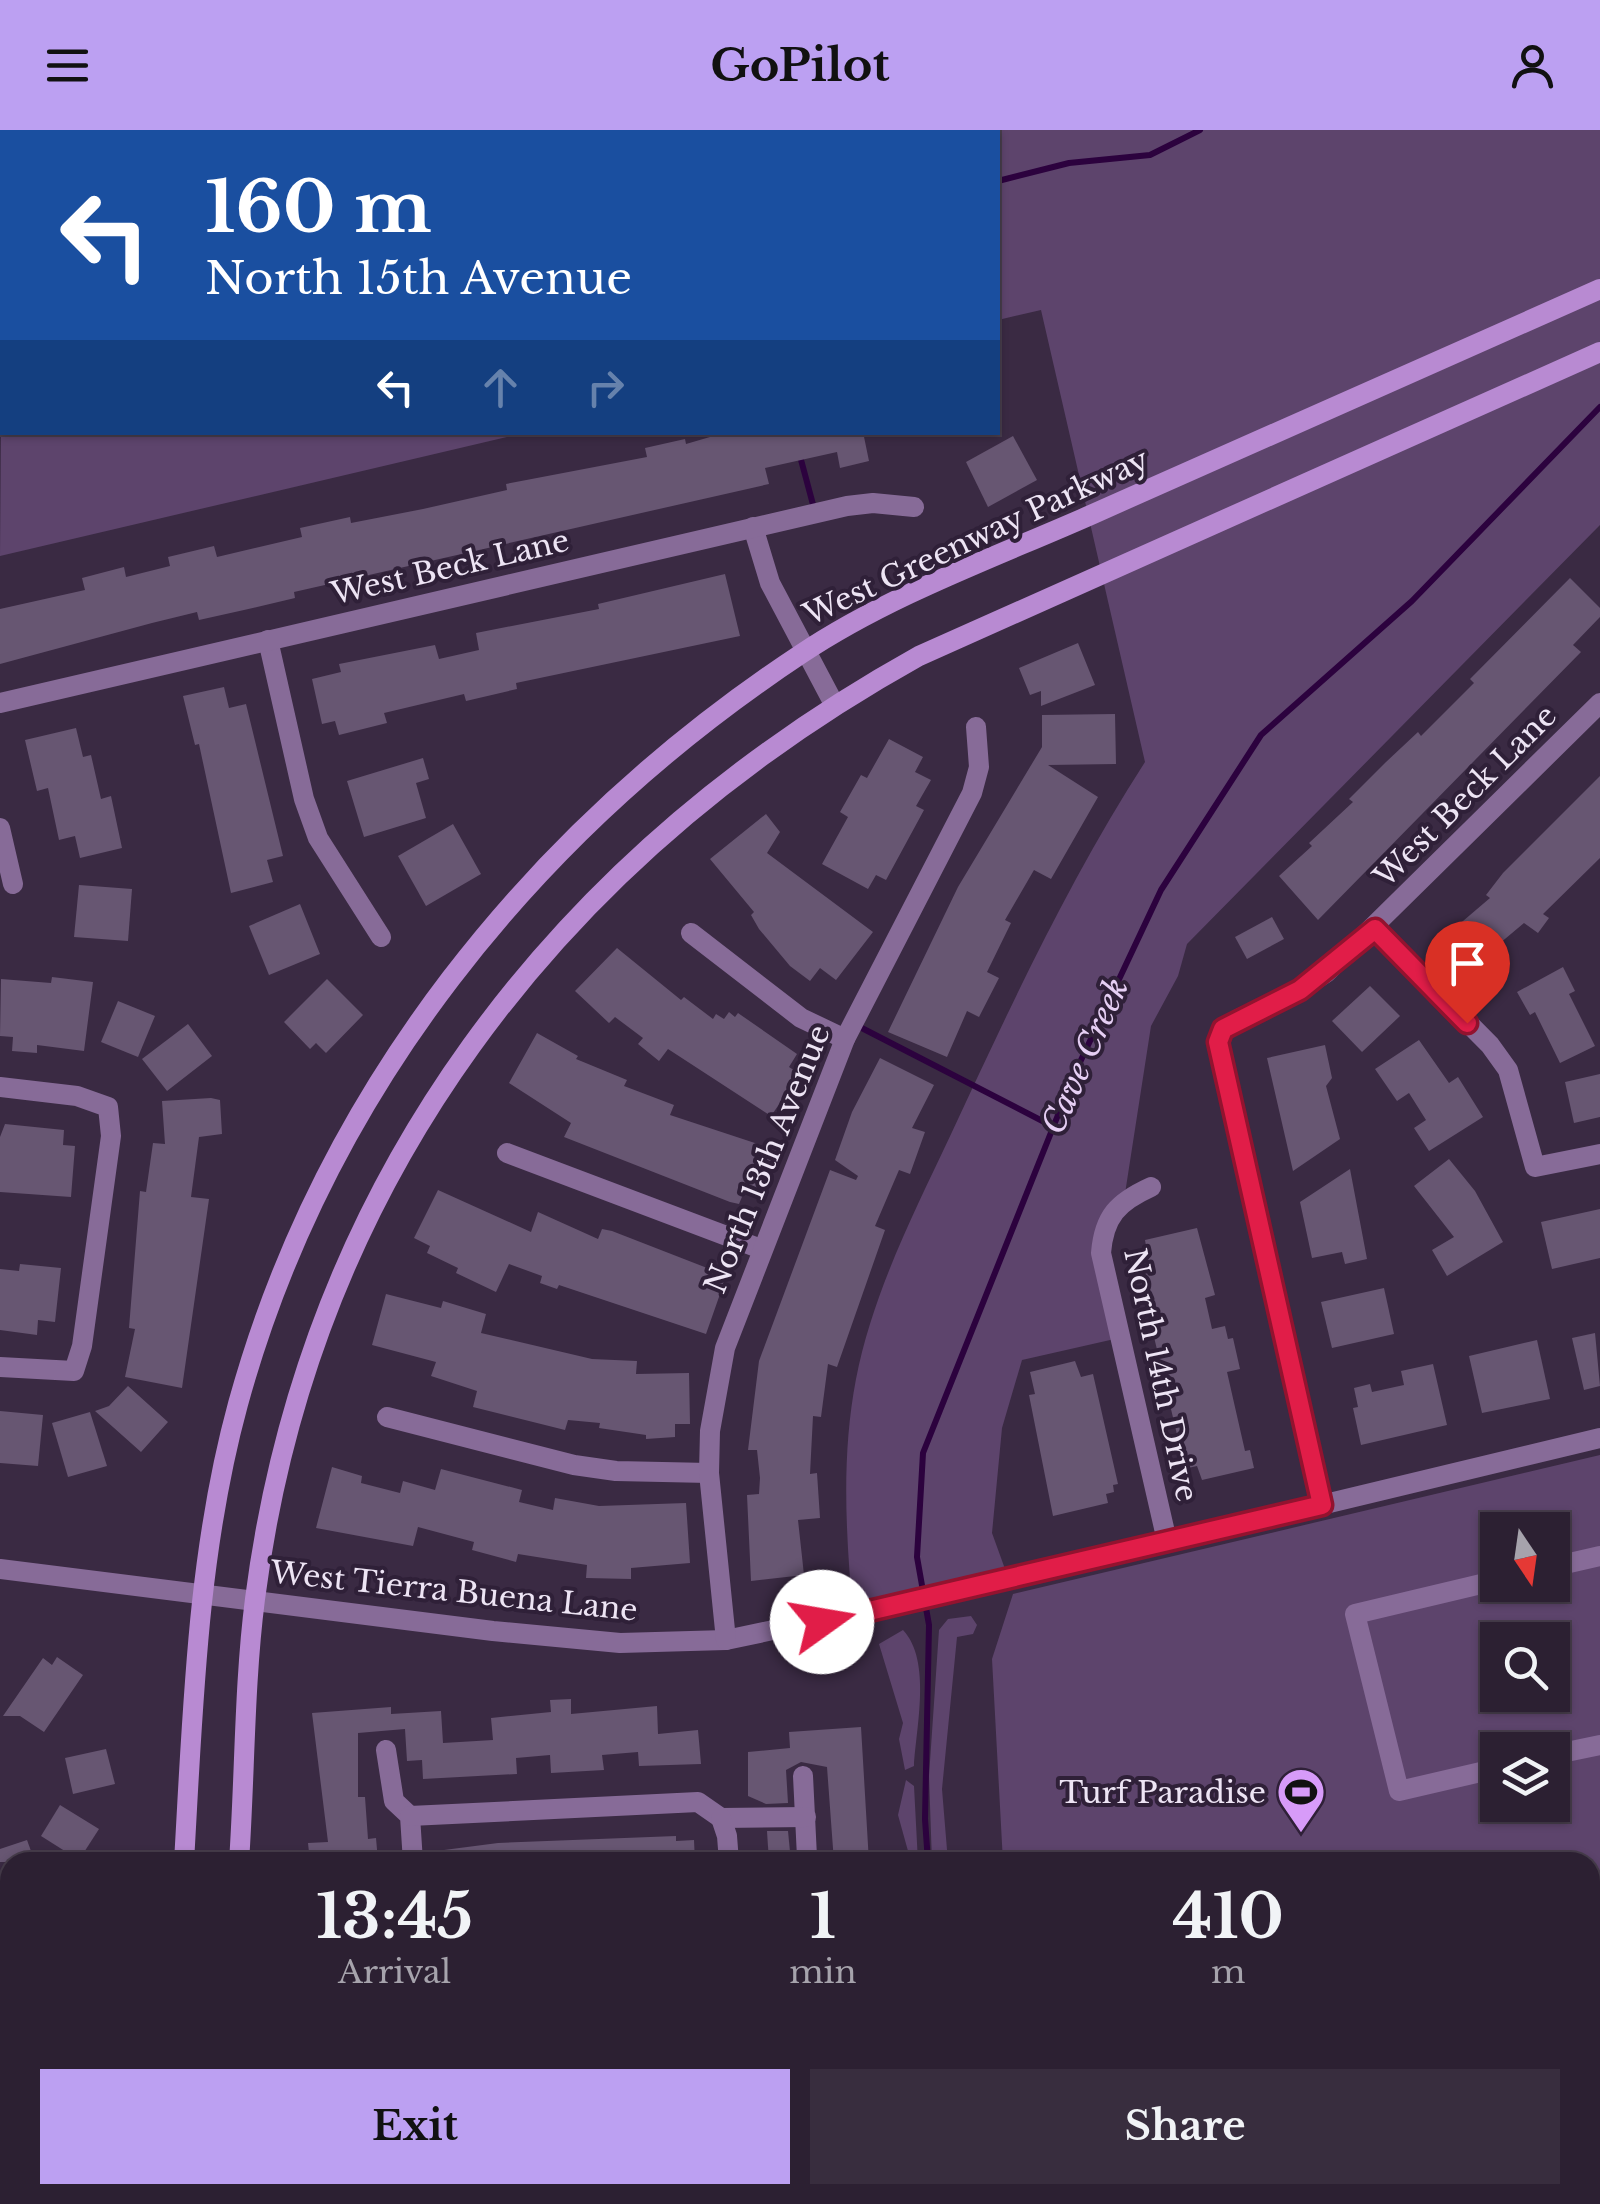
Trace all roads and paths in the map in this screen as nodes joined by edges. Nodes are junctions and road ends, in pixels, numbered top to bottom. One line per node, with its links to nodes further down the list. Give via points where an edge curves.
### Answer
1 (1600, 289): 6 (main road, West Greenway Parkway, via 1019,546)
2 (1600, 352): 9 (main road, via 919,656)
3 (914, 508): 4 (street, West Beck Lane, via 860,504)
4 (753, 528): 5 (street, West Beck Lane); 6 (street, via 770,584)
5 (268, 640): 7 (street, West Beck Lane); 15 (street, via 318,838)
6 (805, 651): 9 (street); 32 (main road, West Greenway Parkway, via 593,816 460,962 396,1051 352,1121 289,1256 238,1401)
7 (0, 703)
8 (1600, 703): 13 (street, West Beck Lane)
9 (834, 704): 33 (main road, via 748,762 573,917 500,1003 426,1112 362,1232 316,1340 288,1434)
10 (976, 727): 16 (street, North 13th Avenue, via 980,767 972,793)
11 (0, 828): 12 (street)
12 (13, 884)
13 (1375, 929): 19 (street, via 1508,1070 1534,1167); 26 (street, West Beck Lane, via 1300,990 1223,1029 1218,1055)
14 (692, 933): 16 (street, via 801,1018)
15 (381, 937)
16 (845, 1039): 21 (street, North 13th Avenue)
17 (0, 1086): 22 (street, via 108,1107 111,1136 74,1371)
18 (507, 1153): 21 (street)
19 (1600, 1154)
20 (1151, 1186): 27 (street, North 14th Drive, via 1124,1200 1103,1224 1101,1253)
21 (761, 1249): 25 (street, North 13th Avenue, via 725,1348)
22 (0, 1367)
23 (387, 1417): 25 (street, via 600,1470)
24 (1600, 1438): 26 (street, West Tierra Buena Lane)
25 (710, 1473): 34 (street, North 13th Avenue)
26 (1322, 1505): 27 (street, West Tierra Buena Lane)
27 (1167, 1541): 34 (street, West Tierra Buena Lane)
28 (1600, 1556): 29 (street)
29 (1570, 1563)
30 (0, 1569): 32 (street, West Tierra Buena Lane)
31 (1480, 1584): 38 (street, via 1355,1614 1399,1791)
32 (200, 1593): 33 (street, West Tierra Buena Lane); 43 (main road, West Greenway Parkway)
33 (255, 1599): 34 (street, West Tierra Buena Lane, via 556,1638); 44 (main road)
34 (726, 1640)
35 (1600, 1745): 37 (street)
36 (386, 1750): 40 (street, via 394,1800)
37 (1570, 1751)
38 (1480, 1772)
39 (802, 1776): 41 (street)
40 (410, 1816): 42 (street, via 698,1802); 45 (street)
41 (806, 1817): 42 (street); 47 (street)
42 (720, 1818): 46 (street)
43 (185, 1852)
44 (241, 1852)
45 (413, 1852)
46 (728, 1852)
47 (808, 1852)

